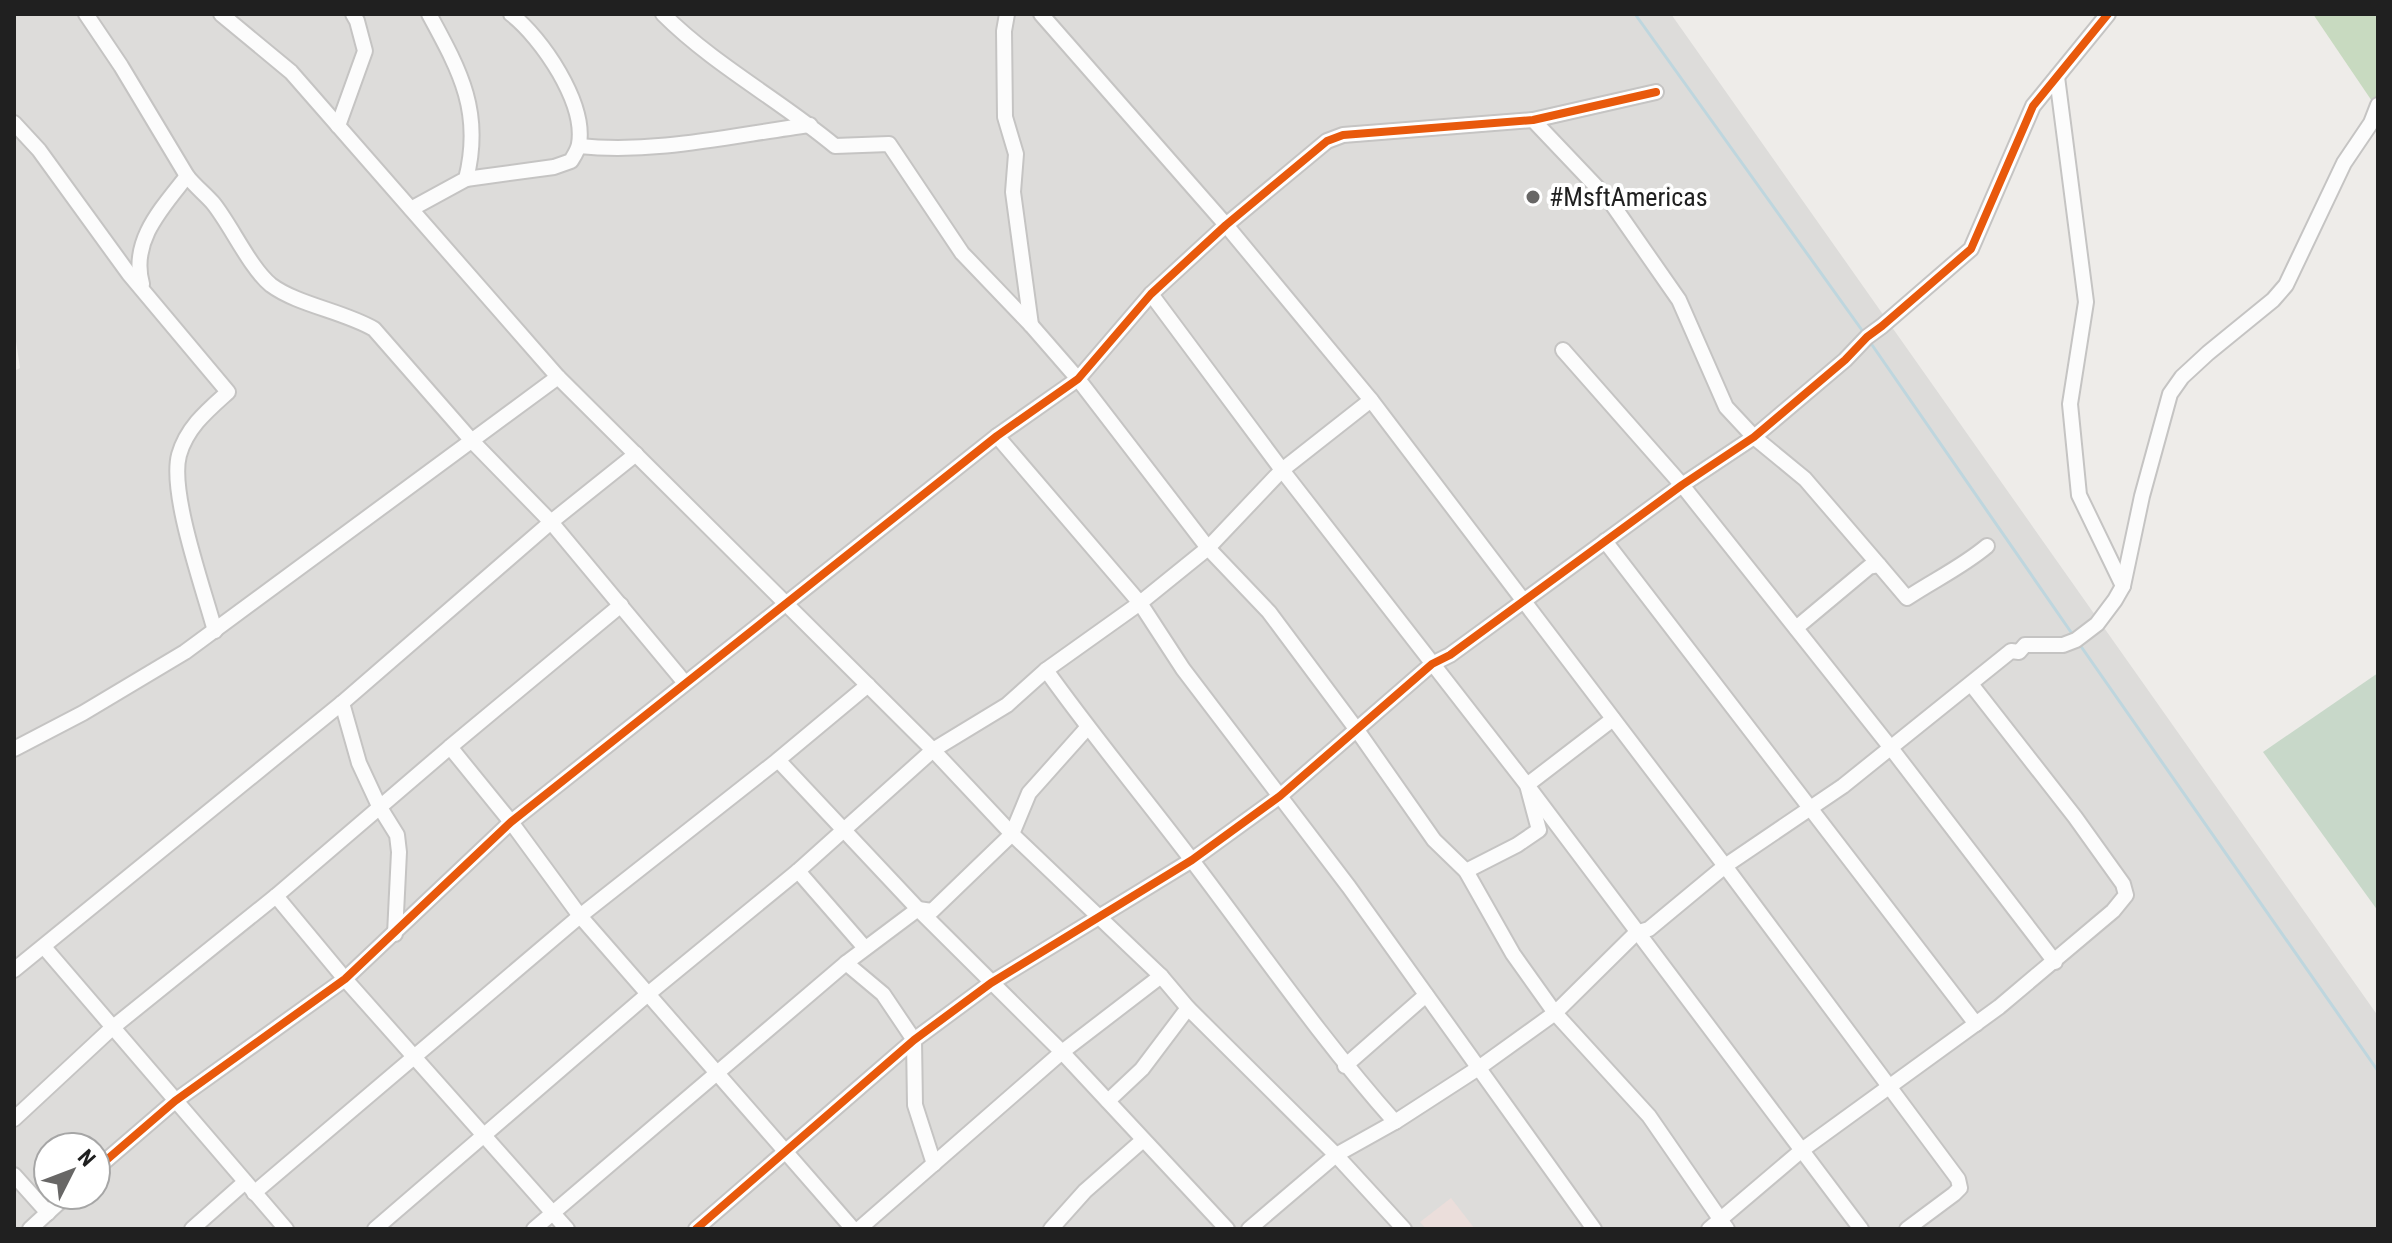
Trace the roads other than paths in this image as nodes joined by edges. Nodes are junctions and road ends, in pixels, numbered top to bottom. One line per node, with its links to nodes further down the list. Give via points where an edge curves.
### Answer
1 (86, 14): 18 (street)
2 (221, 14): 16 (street, via 291,72)
3 (353, 14): 16 (street, via 365,51)
4 (429, 14): 19 (street, via 462,78 471,108 473,150)
5 (511, 14): 17 (street, via 557,66 579,122)
6 (663, 14): 15 (street)
7 (1007, 14): 24 (street, via 1005,117 1016,154 1013,192)
8 (1041, 14): 21 (street)
9 (2108, 14): 10 (street)
10 (2057, 77): 30 (street, via 2033,106 1971,249); 40 (street, via 2086,302 2070,404 2079,495)
11 (1656, 92): 13 (street)
12 (2378, 105): 40 (street, via 2286,285 2182,377 2170,394)
13 (1533, 120): 21 (street, via 1335,137); 30 (street, via 1610,201 1679,300 1726,407)
14 (14, 123): 23 (street)
15 (810, 125): 17 (street, via 666,147); 24 (street, via 835,146 889,144 962,253)
16 (338, 126): 20 (street)
17 (579, 146): 19 (street, via 571,161 554,167)
18 (187, 176): 23 (street, via 156,216 137,267 144,290); 31 (street, via 271,284 374,329)
19 (466, 179): 20 (street)
20 (411, 209): 26 (street)
21 (1226, 225): 22 (street); 28 (street)
22 (1151, 294): 27 (street); 33 (street)
23 (170, 323): 46 (street, via 228,392 197,420 179,456 178,497)
24 (1031, 325): 27 (street)
25 (1563, 350): 34 (street)
26 (558, 377): 31 (street); 32 (street)
27 (1078, 379): 29 (street); 38 (street)
28 (1371, 400): 33 (street); 41 (street)
29 (997, 436): 42 (street); 43 (street)
30 (1754, 437): 34 (street); 39 (street, via 1805,479)
31 (472, 441): 35 (street); 46 (street)
32 (636, 454): 35 (street); 43 (street)
33 (1282, 470): 38 (street); 47 (street)
34 (1682, 485): 36 (street); 45 (street)
35 (551, 522): 44 (street); 52 (street)
36 (1605, 541): 41 (street); 64 (street)
37 (1987, 546): 39 (street, via 1907,598)
38 (1208, 548): 42 (street); 55 (street, via 1269,612)
39 (1879, 565): 45 (street, via 1859,574)
40 (2123, 586): 50 (street, via 2097,624 2076,640 2025,645)
41 (1523, 602): 47 (street); 53 (street)
42 (1140, 603): 48 (street); 62 (street)
43 (786, 604): 49 (street); 51 (street)
44 (621, 605): 49 (street); 56 (street)
45 (1796, 628): 57 (street)
46 (215, 631): 58 (street)
47 (1432, 664): 55 (street); 61 (street)
48 (1046, 670): 54 (street); 59 (street, via 1007,705)
49 (685, 683): 65 (street)
50 (1971, 684): 57 (street); 80 (street, via 2123,884 2126,895 2121,904)
51 (868, 685): 59 (street); 60 (street)
52 (342, 703): 63 (street, via 359,763); 78 (street)
53 (1613, 719): 61 (street); 69 (street)
54 (1087, 728): 67 (street, via 1029,793); 68 (street)
55 (1357, 730): 62 (street); 71 (street, via 1434,840)
56 (450, 747): 63 (street); 65 (street)
57 (1891, 748): 64 (street); 80 (street)
58 (14, 749)
59 (933, 750): 66 (street); 67 (street)
60 (778, 760): 66 (street); 74 (street)
61 (1527, 785): 71 (street, via 1539,830); 76 (street)
62 (1280, 796): 68 (street); 87 (street)
63 (379, 806): 72 (street); 77 (street, via 397,835)
64 (1809, 807): 69 (street); 90 (street)
65 (511, 822): 74 (street); 77 (street)
66 (843, 832): 70 (street); 73 (street)
67 (1012, 834): 73 (street, via 932,911); 75 (street)
68 (1192, 860): 75 (street); 95 (street)
69 (1725, 866): 76 (street, via 1649,929); 98 (street)
70 (798, 871): 79 (street); 86 (street)
71 (1466, 871): 89 (street, via 1513,954)
72 (276, 896): 84 (street); 91 (street)
73 (918, 909): 79 (street); 85 (street)
74 (580, 916): 86 (street); 94 (street)
75 (1101, 917): 83 (street); 85 (street)
76 (1636, 933): 89 (street); 105 (street)
77 (395, 934): 84 (street)
78 (44, 947): 82 (street); 91 (street)
79 (865, 948): 81 (street)
80 (2055, 962): 90 (street)
81 (846, 963): 92 (street, via 883,994); 97 (street)
82 (14, 970)
83 (1161, 976): 88 (street); 93 (street)
84 (345, 979): 94 (street); 99 (street)
85 (991, 983): 92 (street); 93 (street)
86 (648, 994): 97 (street); 103 (street)
87 (1426, 995): 95 (street); 96 (street)
88 (1188, 1008): 100 (street, via 1142,1069); 108 (street)
89 (1555, 1013): 96 (street); 114 (street, via 1649,1116)
90 (1976, 1024): 98 (street)
91 (112, 1028): 99 (street); 101 (street)
92 (914, 1040): 106 (street); 109 (street, via 915,1105)
93 (1062, 1052): 100 (street); 109 (street)
94 (415, 1057): 103 (street); 111 (street)
95 (1345, 1066): 102 (street)
96 (1480, 1067): 102 (street); 128 (street)
97 (716, 1073): 106 (street); 113 (street)
98 (1887, 1087): 105 (street); 130 (street, via 1960,1188)
99 (175, 1101): 107 (street); 111 (street)
100 (1108, 1101): 104 (street)
101 (14, 1119)
102 (1395, 1122): 108 (street)
103 (484, 1135): 113 (street); 119 (street)
104 (1143, 1140): 115 (street); 125 (street)
105 (1802, 1150): 114 (street); 129 (street)
106 (786, 1152): 122 (street); 123 (street)
107 (112, 1155)
108 (1336, 1155): 126 (street); 127 (street)
109 (934, 1164): 124 (street)
110 (14, 1175): 112 (street)
111 (250, 1187): 117 (street); 118 (street)
112 (48, 1213): 116 (street)
113 (553, 1213): 120 (street); 121 (street)
114 (1719, 1226)
115 (1225, 1228)
116 (30, 1229)
117 (193, 1229)
118 (286, 1229)
119 (375, 1229)
120 (534, 1229)
121 (567, 1229)
122 (696, 1229)
123 (853, 1229)
124 (859, 1229)
125 (1051, 1229)
126 (1249, 1229)
127 (1404, 1229)
128 (1594, 1229)
129 (1861, 1229)
130 (1907, 1229)

